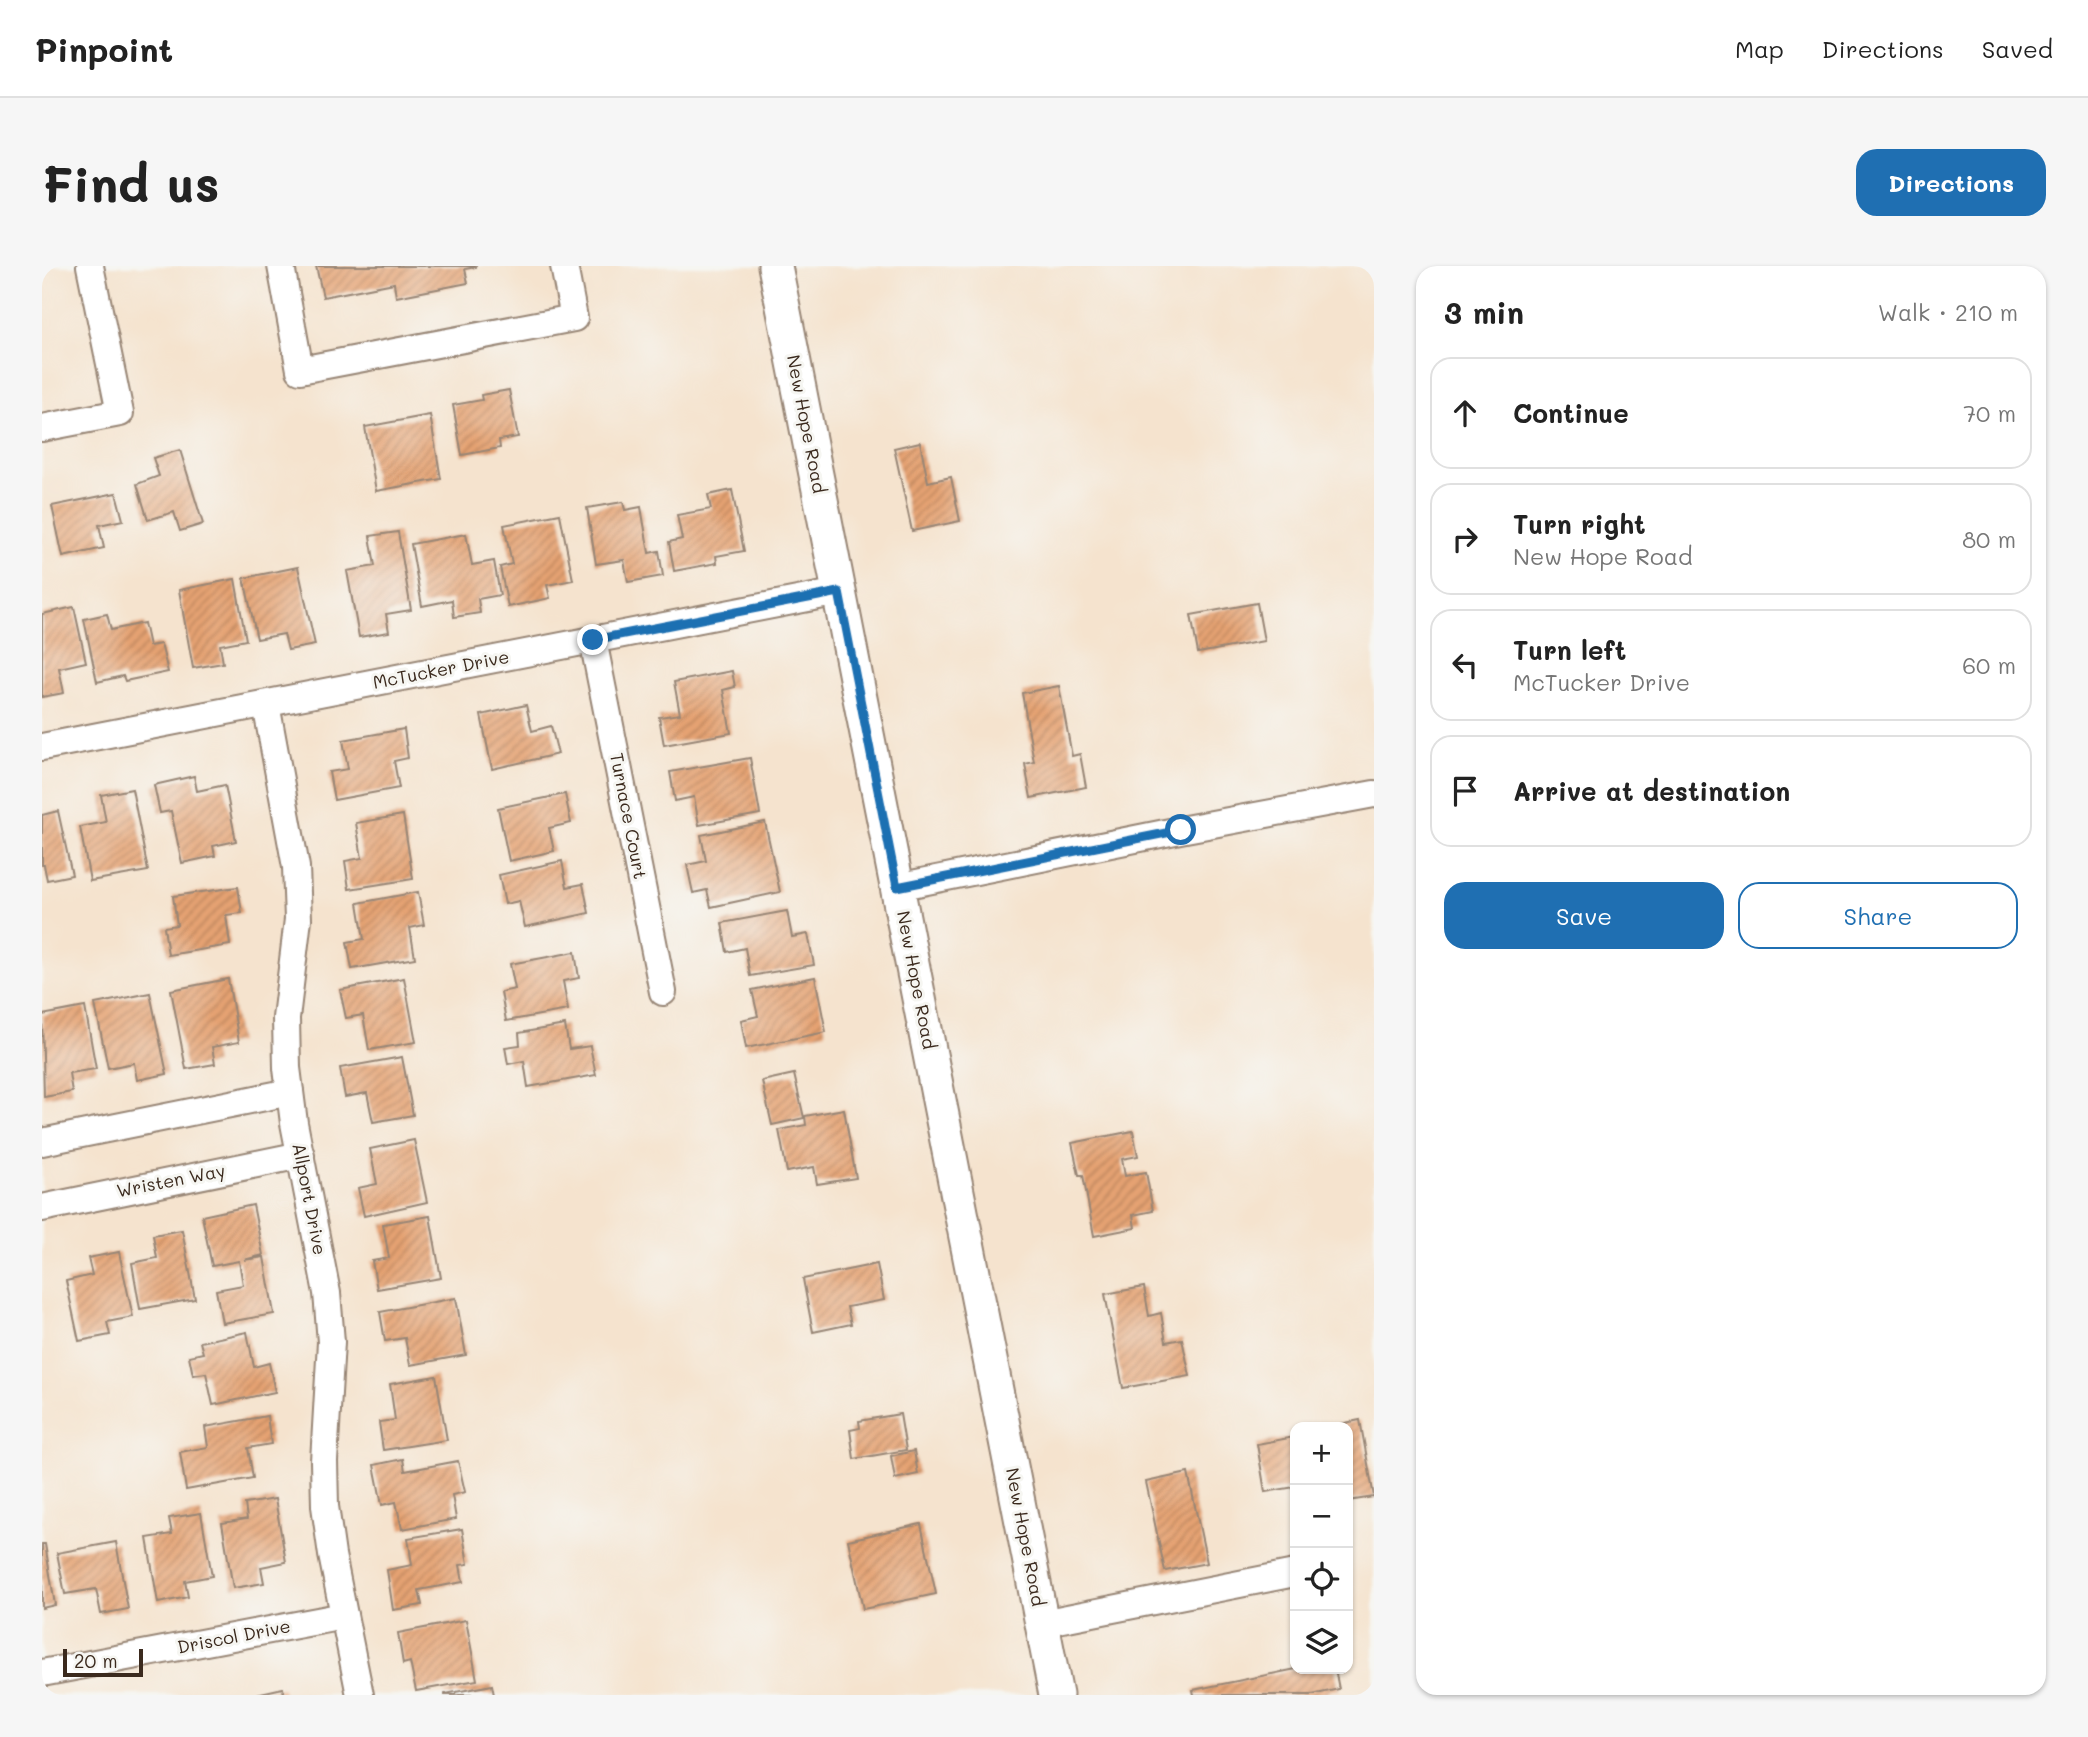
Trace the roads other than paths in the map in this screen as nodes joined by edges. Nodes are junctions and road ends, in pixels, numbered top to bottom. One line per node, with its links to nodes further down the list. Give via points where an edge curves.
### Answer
1 (90, 266): 5 (street, via 120,413)
2 (281, 266): 3 (street, via 300,370 574,318)
3 (564, 266)
4 (775, 266): 6 (main road, New Hope Road)
5 (42, 428)
6 (839, 592): 7 (street, McTucker Drive); 11 (main road, New Hope Road)
7 (593, 640): 8 (street, McTucker Drive); 12 (street, Turnace Court)
8 (266, 704): 9 (street, McTucker Drive); 13 (street, Allport Drive, via 296,867 298,919 286,1018)
9 (42, 747)
10 (1374, 794): 11 (street)
11 (897, 887): 19 (main road, New Hope Road)
12 (663, 992)
13 (290, 1092): 14 (street); 15 (street, Allport Drive)
14 (42, 1142)
15 (301, 1155): 16 (street, Wristen Way); 18 (street, Allport Drive, via 327,1293 331,1342 325,1506)
16 (42, 1208)
17 (1290, 1574): 19 (street)
18 (344, 1616): 20 (street, Driscol Drive); 21 (street, Allport Drive)
19 (1042, 1623): 22 (main road, New Hope Road)
20 (42, 1673)
21 (360, 1695)
22 (1056, 1695)

